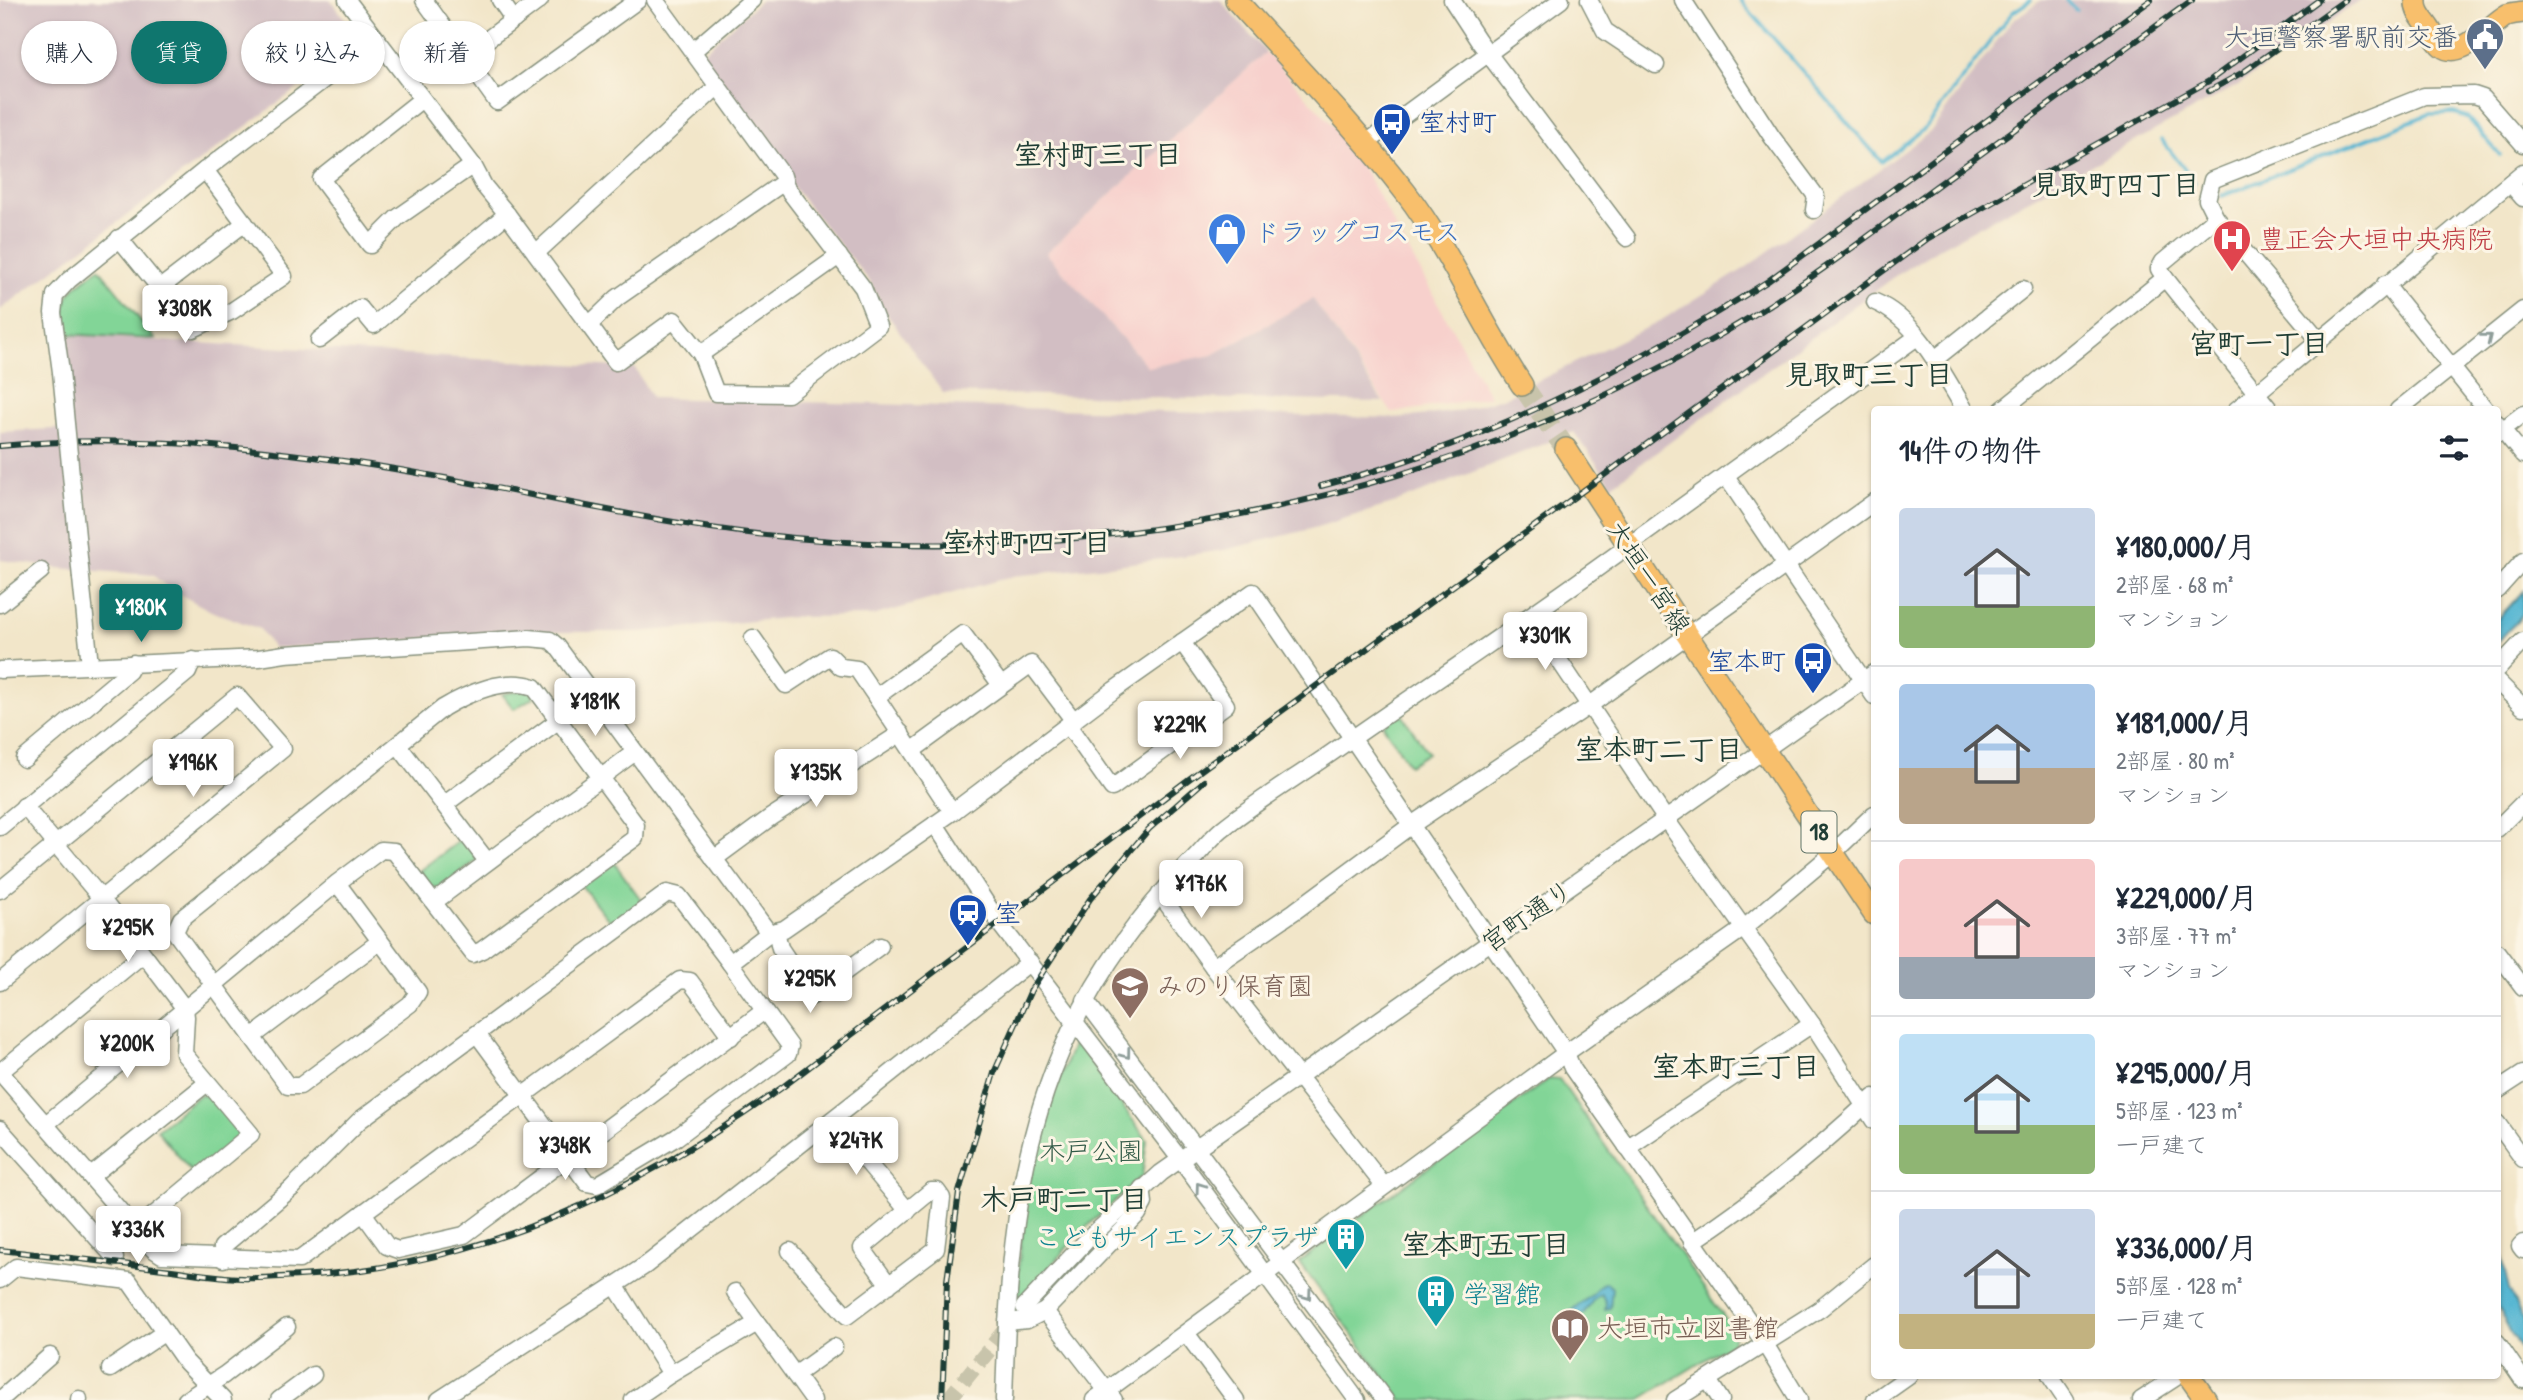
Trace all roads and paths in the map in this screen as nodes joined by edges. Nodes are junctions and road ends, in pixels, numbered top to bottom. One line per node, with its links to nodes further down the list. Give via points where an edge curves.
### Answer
1 (346, 0): 16 (street)
2 (424, 0): 17 (street)
3 (500, 0): 15 (street)
4 (540, 0): 15 (street)
5 (638, 0): 24 (street, via 497,102)
6 (655, 0): 19 (street)
7 (752, 0): 19 (street)
8 (1236, 0): 27 (main road)
9 (1452, 0): 21 (street)
10 (1561, 0): 21 (street)
11 (1589, 0): 22 (street, via 1605,31)
12 (1683, 0): 34 (street, via 1772,137 1816,195)
13 (2416, 0): 14 (main road, via 2420,16 2443,47 2451,50 2471,43 2508,14)
14 (2523, 12)
15 (514, 20): 18 (street)
16 (362, 21)
17 (439, 21)
18 (495, 34)
19 (693, 51): 25 (street)
20 (385, 52): 26 (street)
21 (1488, 52): 27 (street); 39 (street)
22 (1656, 65)
23 (318, 84): 30 (street)
24 (484, 84)
25 (718, 86): 32 (street); 40 (street)
26 (422, 99): 29 (street); 29 (street, via 321,179 370,245 397,218)
27 (1364, 144): 55 (main road, via 1407,195)
28 (2523, 144): 36 (street, via 2483,98 2424,96 2212,180 2207,200)
29 (472, 165): 35 (street)
30 (205, 170): 37 (street); 38 (street)
31 (2517, 177): 33 (street); 43 (street)
32 (784, 182): 41 (street); 48 (street, via 617,298)
33 (2523, 198)
34 (1814, 210)
35 (507, 214): 40 (street); 50 (street, via 374,325 360,308)
36 (2216, 218): 42 (street, via 2163,262 2160,270); 51 (street)
37 (245, 223): 44 (street); 44 (street, via 284,276 232,312 193,329)
38 (119, 238): 44 (street); 84 (street, bridge, via 55,295 53,313)
39 (1626, 238)
40 (536, 253): 48 (street)
41 (839, 256): 52 (street); 52 (street, via 863,288 878,327 788,394 716,393)
42 (2165, 278): 56 (street); 58 (street)
43 (2385, 284): 51 (street); 54 (street)
44 (160, 288)
45 (2023, 289): 53 (street)
46 (1875, 302): 49 (street, via 1887,307)
47 (2523, 310): 54 (street, one-way to 47)
48 (589, 325): 52 (street, via 616,362 674,320)
49 (1917, 337): 53 (street); 68 (street)
50 (319, 340)
51 (2319, 340): 56 (street)
52 (701, 354)
53 (1935, 359): 57 (street)
54 (2451, 367): 61 (street); 62 (street)
55 (1522, 385)
56 (2256, 393): 59 (street); 60 (street)
57 (1963, 406)
58 (2007, 406)
59 (2241, 406)
60 (2267, 406)
61 (2403, 406)
62 (2483, 406)
63 (2523, 414): 64 (street)
64 (2501, 428)
65 (2501, 431): 67 (street)
66 (1566, 449): 78 (main road, 大垣一宮線 / 18)
67 (2523, 455)
68 (1726, 476): 70 (street); 73 (street)
69 (1871, 504): 73 (street)
70 (1640, 537)
71 (1617, 554): 77 (street)
72 (2523, 561): 75 (street)
73 (1785, 565): 78 (street); 87 (street)
74 (41, 571): 76 (street)
75 (2501, 586)
76 (0, 604)
77 (1530, 617): 91 (street); 96 (street)
78 (1687, 635): 91 (street); 99 (main road, 大垣一宮線 / 18)
79 (753, 638): 90 (street, via 786,685 830,656 841,667 857,670)
80 (2523, 641): 85 (street)
81 (1182, 642): 94 (street); 94 (street, via 1226,705 1112,788); 96 (street, via 1253,592)
82 (193, 660): 83 (street); 100 (street, via 550,640); 105 (street, via 188,672)
83 (133, 663): 84 (street); 101 (street)
84 (90, 665): 86 (street)
85 (2501, 665)
86 (0, 670)
87 (1869, 677): 99 (street, 宮町通り)
88 (1001, 685): 90 (street, via 963,634); 94 (street, via 1031,664); 98 (street)
89 (2501, 685): 92 (street)
90 (876, 697): 95 (street)
91 (1590, 705): 108 (street); 112 (street)
92 (2523, 707)
93 (559, 720): 97 (street, via 534,687 487,688 443,708); 102 (street); 104 (street)
94 (1071, 723): 106 (street)
95 (901, 733): 98 (street); 115 (street)
96 (1353, 738): 112 (street); 119 (street, via 1221,830)
97 (398, 745): 104 (street); 134 (street, via 181,919 175,932)
98 (913, 750): 106 (street)
99 (1765, 750): 108 (street, 宮町通り); 114 (main road, 大垣一宮線 / 18)
100 (635, 752): 102 (street); 115 (street)
101 (24, 759)
102 (601, 778): 116 (street); 121 (street, via 636,825 635,838 473,954)
103 (2523, 803): 111 (street)
104 (445, 804): 116 (street)
105 (24, 806): 109 (street); 113 (street)
106 (954, 811): 110 (street)
107 (1871, 817): 114 (street)
108 (1665, 818): 123 (street); 126 (street, 宮町通り)
109 (3, 820)
110 (935, 824): 124 (street, via 784,929); 130 (street)
111 (2501, 825)
112 (1410, 826): 126 (street); 132 (street)
113 (55, 844): 118 (street); 120 (street); 120 (street, via 237,696 283,749)
114 (1833, 853): 122 (main road, 大垣一宮線 / 18); 123 (street)
115 (714, 859): 124 (street)
116 (487, 861): 121 (street)
117 (337, 883): 121 (street, via 381,850 394,851); 125 (street); 134 (street)
118 (0, 890)
119 (1160, 894): 132 (street); 136 (street)
120 (101, 898): 128 (street); 133 (street)
121 (434, 902)
122 (1871, 910)
123 (1744, 928): 140 (street); 144 (street)
124 (773, 932): 127 (street, via 812,996); 131 (street)
125 (379, 942): 142 (street); 142 (street, via 418,992 410,1004 300,1086 288,1086)
126 (1490, 942): 144 (street); 147 (street, 宮町通り)
127 (880, 946)
128 (144, 954): 137 (street); 145 (street)
129 (2501, 957): 135 (street)
130 (1030, 962): 139 (street); 152 (street)
131 (730, 963): 138 (street); 141 (street, via 679,896 667,893)
132 (1213, 967): 147 (street)
133 (0, 982)
134 (214, 986): 137 (street); 142 (street)
135 (2523, 987)
136 (1085, 1000): 139 (street); 156 (street, one-way to 156)
137 (185, 1009): 148 (street, via 184,1054); 153 (street)
138 (764, 1011): 143 (street); 158 (street, via 790,1046 788,1054 653,1153 597,1185 587,1183)
139 (1075, 1021): 159 (street); 182 (street, via 1046,1090 1022,1183)
140 (1812, 1024): 151 (street); 157 (street)
141 (478, 1034): 150 (street); 172 (street, via 360,1119 292,1188 222,1247)
142 (252, 1037)
143 (731, 1037): 150 (street, via 690,981 680,980); 158 (street)
144 (1566, 1053): 157 (street); 162 (street)
145 (0, 1072): 153 (street)
146 (2523, 1074): 149 (street)
147 (1298, 1076): 156 (street, 宮町通り); 162 (street)
148 (207, 1083): 161 (street); 166 (street, via 251,1134)
149 (2501, 1088)
150 (523, 1095): 158 (street); 165 (street)
151 (1869, 1102): 167 (street, via 1804,1161)
152 (832, 1120): 164 (street); 177 (street)
153 (46, 1124): 161 (street)
154 (0, 1129): 171 (street)
155 (2501, 1129): 160 (street)
156 (1195, 1147): 159 (street, 宮町通り); 173 (street)
157 (1628, 1148): 167 (street)
158 (568, 1157): 165 (street, via 464,1235 398,1250 387,1247)
159 (1180, 1159): 163 (street, 宮町通り); 175 (street, one-way to 159)
160 (2523, 1159)
161 (90, 1176): 166 (street)
162 (1384, 1186): 173 (street)
163 (1142, 1188): 180 (street, 宮町通り); 181 (street, via 1144,1203 1138,1214)
164 (908, 1210): 178 (street, via 862,1248); 178 (street, via 937,1191 942,1198 936,1249)
165 (363, 1213): 172 (street, via 299,1260)
166 (137, 1229): 172 (street, via 162,1255)
167 (1692, 1242): 187 (street)
168 (2523, 1243): 169 (street)
169 (2523, 1250)
170 (790, 1251): 178 (street, via 847,1316)
171 (115, 1258)
172 (223, 1259)
173 (1283, 1262): 175 (street); 215 (street, one-way to 215)
174 (1871, 1267): 187 (street)
175 (1264, 1276): 186 (street); 214 (street)
176 (0, 1280): 185 (street, via 16,1267 129,1281)
177 (615, 1285): 192 (street); 202 (street)
178 (889, 1285)
179 (735, 1292): 183 (street)
180 (1024, 1307)
181 (1045, 1311): 182 (street, via 1027,1320); 203 (street)
182 (1007, 1322): 212 (street)
183 (757, 1323): 192 (street); 194 (street)
184 (288, 1327): 201 (street)
185 (165, 1332): 191 (street); 201 (street)
186 (1186, 1333): 203 (street); 213 (street)
187 (1765, 1345): 199 (street); 218 (street)
188 (834, 1347): 194 (street)
189 (2501, 1348): 200 (street)
190 (50, 1356): 205 (street)
191 (110, 1369)
192 (671, 1374): 210 (street)
193 (313, 1375): 208 (street)
194 (795, 1375): 211 (street)
195 (1905, 1379): 219 (street)
196 (2052, 1379): 204 (street)
197 (2173, 1379): 220 (street)
198 (2191, 1379): 221 (main road)
199 (1708, 1380): 216 (street); 217 (street)
200 (2523, 1380)
201 (209, 1386): 206 (street); 207 (street)
202 (465, 1393): 209 (street)
203 (1105, 1397)
204 (2065, 1399)
205 (0, 1400)
206 (186, 1400)
207 (223, 1400)
208 (279, 1400)
209 (439, 1400)
210 (634, 1400)
211 (813, 1400)
212 (1004, 1400)
213 (1236, 1400)
214 (1357, 1400)
215 (1385, 1400)
216 (1675, 1400)
217 (1721, 1400)
218 (1799, 1400)
219 (1875, 1400)
220 (2141, 1400)
221 (2206, 1400)

